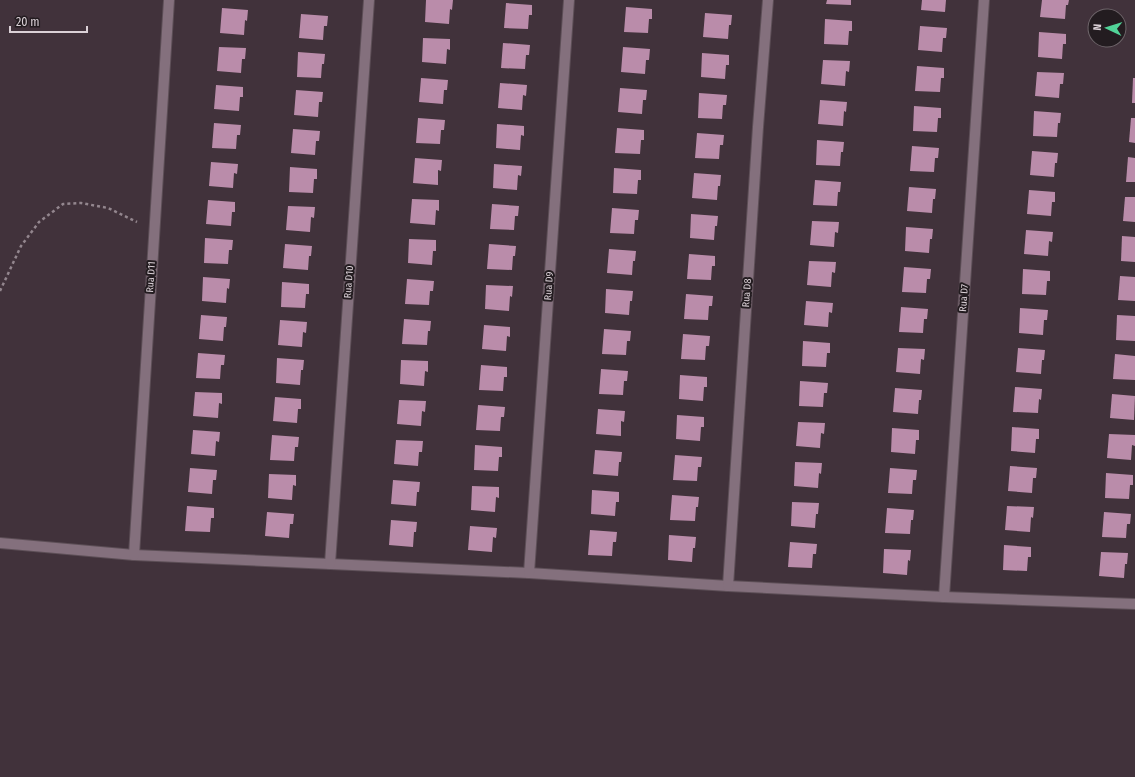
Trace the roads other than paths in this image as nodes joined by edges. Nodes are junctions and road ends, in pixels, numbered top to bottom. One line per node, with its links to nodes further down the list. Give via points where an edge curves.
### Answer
1 (169, 0): 7 (street, Rua D11)
2 (369, 0): 8 (street, Rua D10)
3 (569, 0): 9 (street, Rua D9)
4 (768, 0): 10 (street, Rua D8)
5 (984, 0): 11 (street, Rua D7)
6 (0, 543): 7 (street)
7 (134, 555): 8 (street)
8 (330, 564): 9 (street)
9 (529, 573): 10 (street)
10 (728, 586): 11 (street)
11 (944, 597): 12 (street)
12 (1135, 604)

